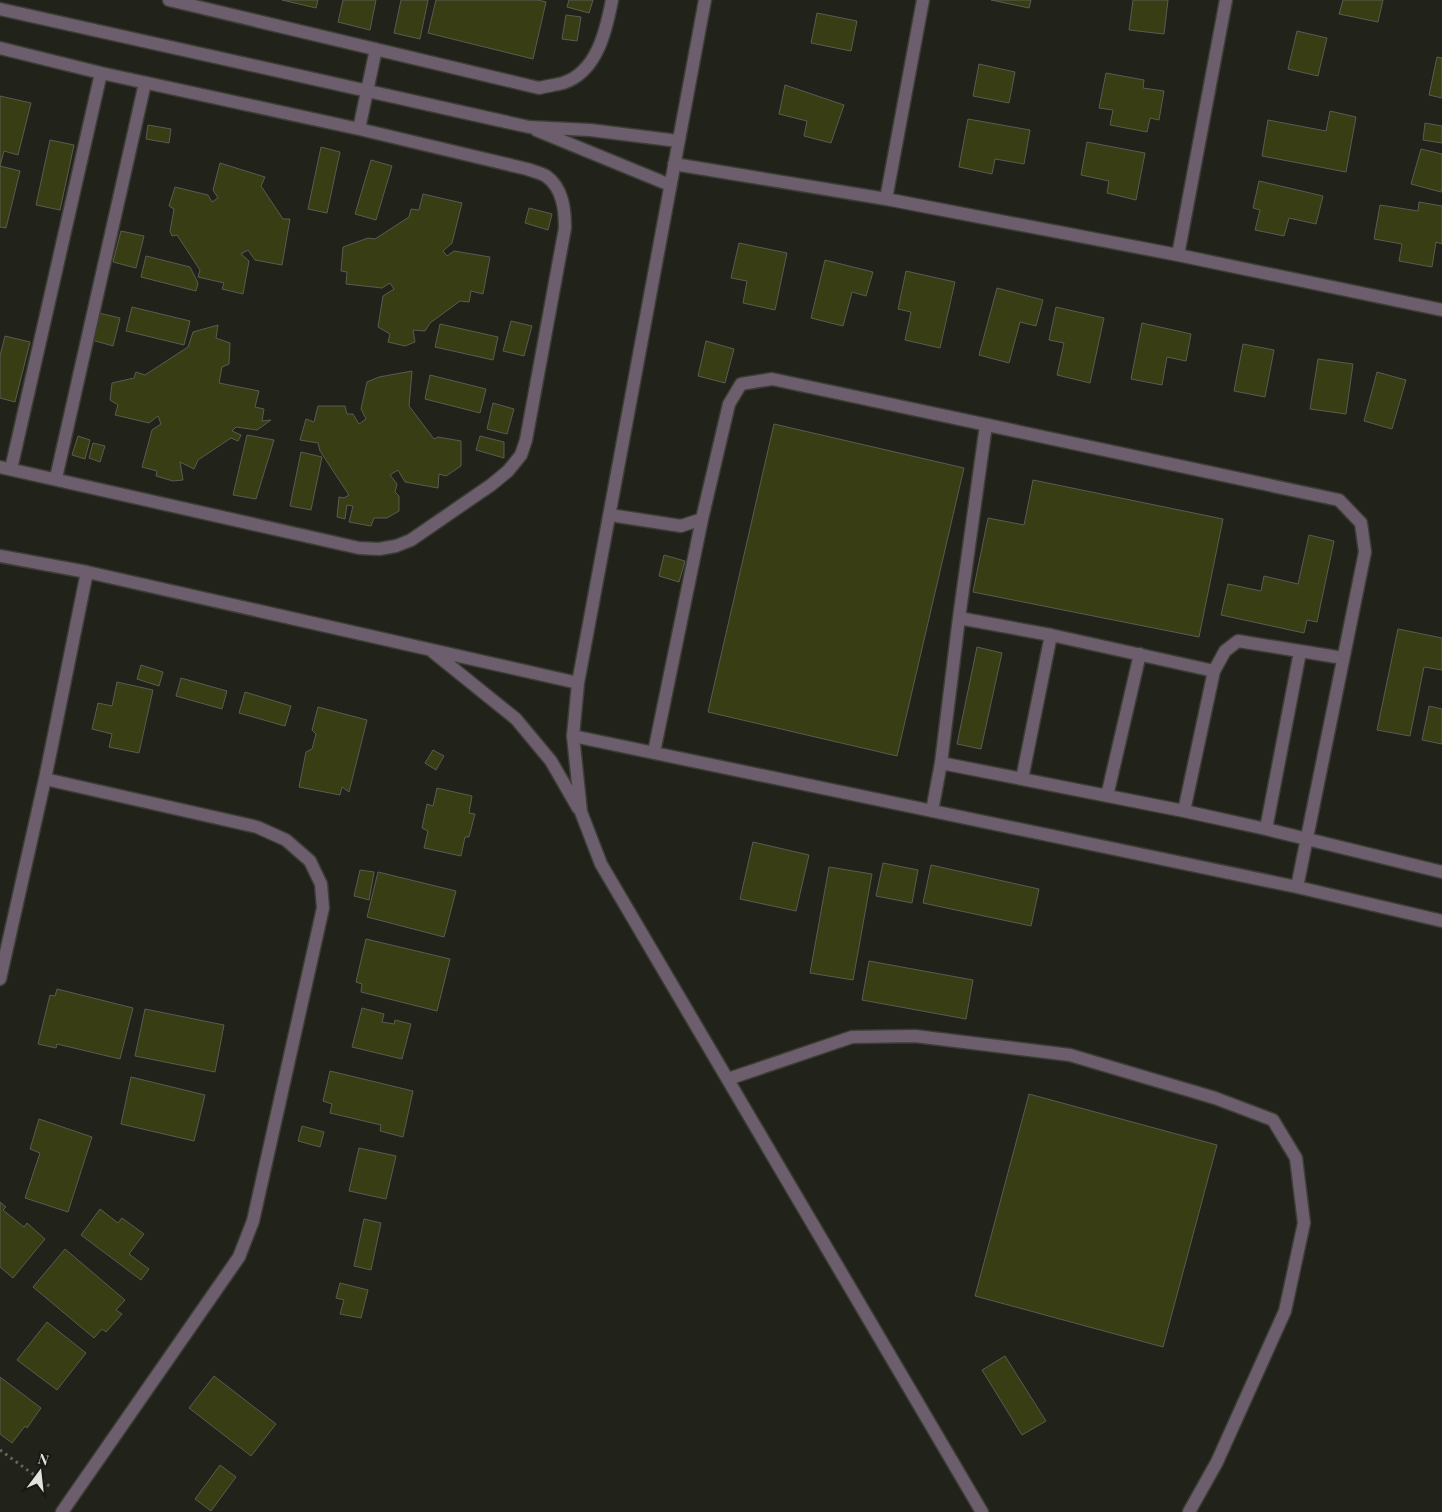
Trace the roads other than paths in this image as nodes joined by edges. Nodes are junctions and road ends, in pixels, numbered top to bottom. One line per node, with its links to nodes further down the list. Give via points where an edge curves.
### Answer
1 (169, 0): 8 (street)
2 (612, 0): 8 (street, via 597,52 584,71 564,83 540,88)
3 (705, 0): 14 (street)
4 (924, 0): 17 (street)
5 (1226, 0): 18 (street)
6 (0, 9): 11 (street)
7 (0, 48): 9 (street)
8 (376, 49): 11 (street)
9 (101, 73): 10 (street); 21 (street)
10 (144, 83): 13 (street); 22 (street)
11 (368, 91): 12 (street); 13 (street)
12 (530, 127): 14 (street, via 590,130); 16 (street)
13 (360, 129): 22 (street, via 527,169 546,176 557,189 565,208 565,228 526,440 521,455 508,471 411,540 379,549 359,548)
14 (678, 141): 15 (street)
15 (674, 164): 16 (street); 17 (street)
16 (670, 186): 23 (street)
17 (886, 199): 18 (street)
18 (1178, 255): 19 (street)
19 (1442, 310)
20 (986, 425): 24 (street, via 772,380 741,384 729,404); 27 (street); 32 (street, via 1339,500 1361,523 1365,552)
21 (5, 468): 22 (street)
22 (56, 478)
23 (610, 515): 24 (street, via 681,526); 34 (street)
24 (702, 519): 36 (street)
25 (0, 556): 26 (street)
26 (87, 572): 29 (street); 38 (street)
27 (959, 618): 28 (street); 37 (street)
28 (1051, 635): 31 (street); 39 (street)
29 (430, 650): 34 (street); 43 (street, via 516,719 550,761)
30 (1300, 652): 32 (street); 33 (street, via 1238,641 1225,651); 44 (street)
31 (1140, 654): 33 (street); 40 (street)
32 (1343, 658): 45 (street)
33 (1214, 671): 42 (street)
34 (578, 683): 35 (street)
35 (573, 736): 36 (street); 43 (street)
36 (654, 752): 41 (street)
37 (941, 763): 39 (street); 41 (street)
38 (45, 779): 49 (street); 51 (street, via 257,827 286,840 310,861 321,884 323,908 253,1221 240,1257)
39 (1022, 779): 40 (street)
40 (1108, 796): 42 (street)
41 (932, 811): 47 (street)
42 (1184, 811): 44 (street)
43 (581, 812): 50 (street, via 601,864)
44 (1266, 829): 45 (street)
45 (1308, 840): 46 (street); 47 (street)
46 (1442, 872)
47 (1297, 887): 48 (street)
48 (1442, 921)
49 (0, 979)
50 (728, 1080): 52 (street); 53 (street, via 852,1038 915,1036 1070,1055 1214,1098 1273,1120 1296,1158 1304,1224 1300,1243 1285,1311 1217,1462)
51 (65, 1507)
52 (982, 1512)
53 (1190, 1512)

